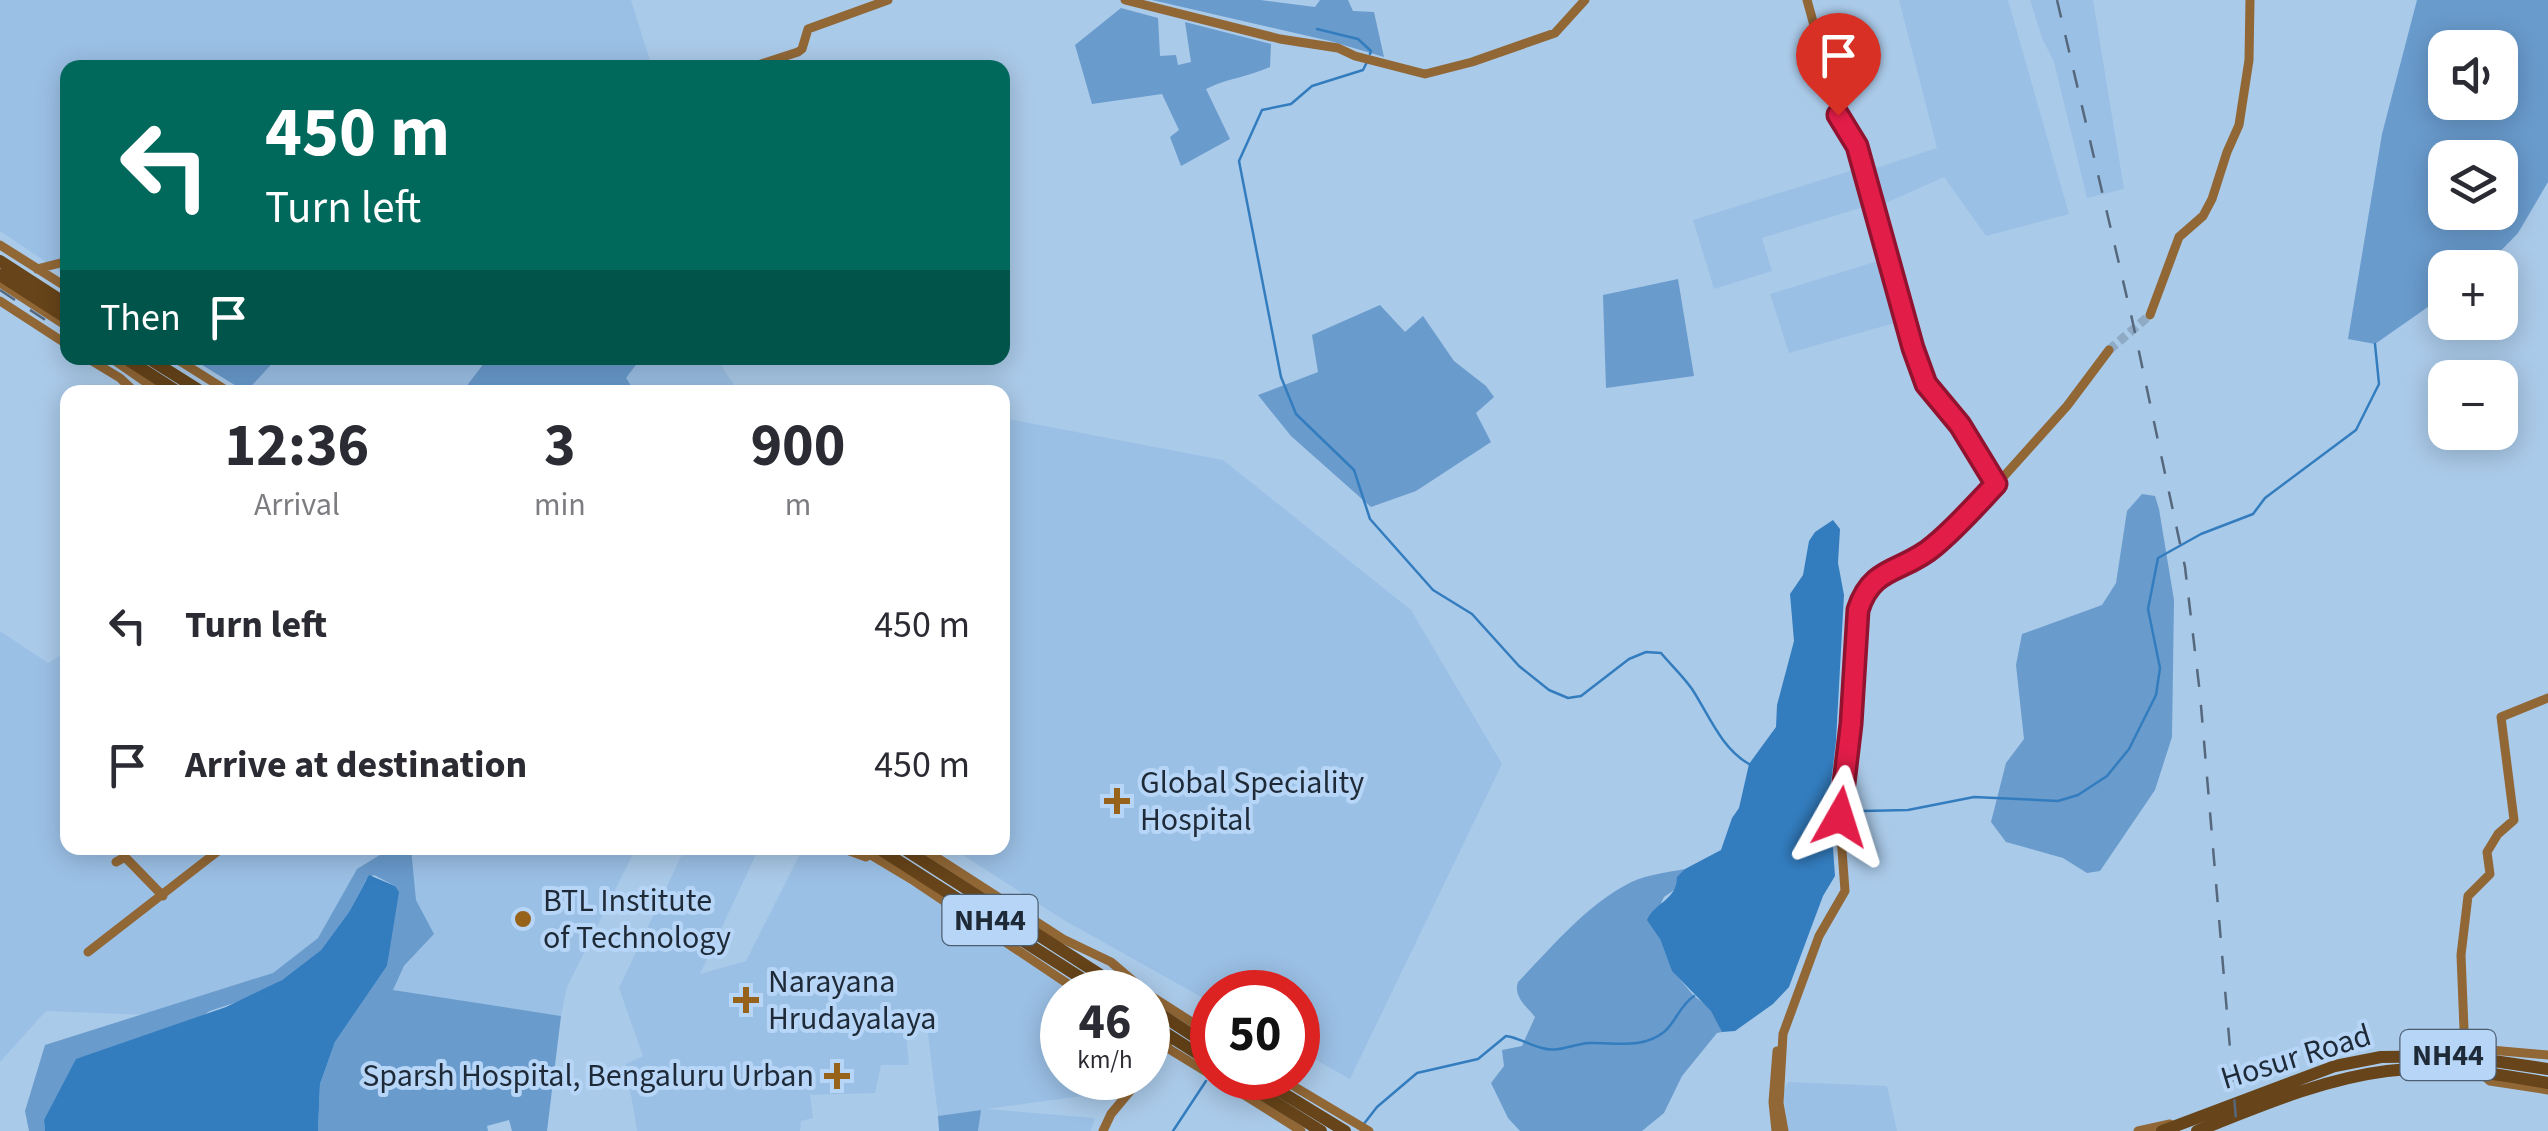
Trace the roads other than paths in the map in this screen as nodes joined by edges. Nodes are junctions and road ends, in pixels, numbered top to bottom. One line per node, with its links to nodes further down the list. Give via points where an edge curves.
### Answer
1 (888, 0): 6 (street, via 808,30 802,50)
2 (1125, 0): 3 (street, via 1425,74 1555,33)
3 (1585, 0)
4 (1807, 0): 34 (street, via 1926,384)
5 (2250, 0): 18 (street, via 2239,125 2212,200 2179,238)
6 (774, 60)
7 (0, 245): 10 (street)
8 (0, 262): 14 (highway)
9 (60, 263): 10 (street)
10 (37, 268): 13 (street)
11 (0, 275): 14 (highway)
12 (0, 283): 19 (street)
13 (60, 283)
14 (40, 294): 16 (highway); 17 (highway)
15 (0, 301): 20 (street)
16 (60, 302)
17 (60, 313)
18 (2150, 315)
19 (60, 322)
20 (60, 340)
21 (2109, 350): 34 (street)
22 (99, 365): 28 (street)
23 (125, 365): 28 (street)
24 (128, 365): 30 (street)
25 (130, 365): 31 (highway)
26 (159, 365): 32 (highway)
27 (186, 365): 33 (street)
28 (120, 378): 29 (street)
29 (128, 385)
30 (152, 385)
31 (165, 385)
32 (191, 385)
33 (218, 385)
34 (1996, 484): 63 (street, via 1932,549 1868,584 1858,610 1840,820 1845,891 1819,936 1778,1048)
35 (2548, 698): 50 (street, via 2501,717 2514,820 2487,852 2490,874 2468,896)
36 (213, 855): 42 (street)
37 (880, 855): 44 (street)
38 (881, 855): 45 (highway, NH44)
39 (915, 855): 46 (highway, NH44)
40 (933, 855): 47 (street)
41 (116, 862): 42 (street, via 125,857)
42 (163, 896): 43 (street)
43 (88, 952)
44 (1047, 970)
45 (1066, 970)
46 (1093, 970)
47 (1120, 970)
48 (1170, 1043): 60 (street)
49 (2548, 1055): 50 (street, via 2480,1049)
50 (2460, 1056): 51 (highway, Hosur Road / NH44); 57 (highway, Hosur Road / NH44, via 2399,1055 2347,1064)
51 (2548, 1069)
52 (2548, 1087): 66 (highway, Hosur Road / NH44, via 2425,1068 2361,1075)
53 (1121, 1100): 59 (street)
54 (1271, 1100): 61 (highway)
55 (1299, 1100): 58 (highway)
56 (1311, 1100): 58 (street)
57 (2181, 1123): 64 (street); 65 (highway, NH44)
58 (1351, 1128): 62 (street)
59 (1100, 1131)
60 (1301, 1131)
61 (1321, 1131)
62 (1369, 1131)
63 (1780, 1131)
64 (2138, 1131)
65 (2162, 1131)
66 (2197, 1131)

